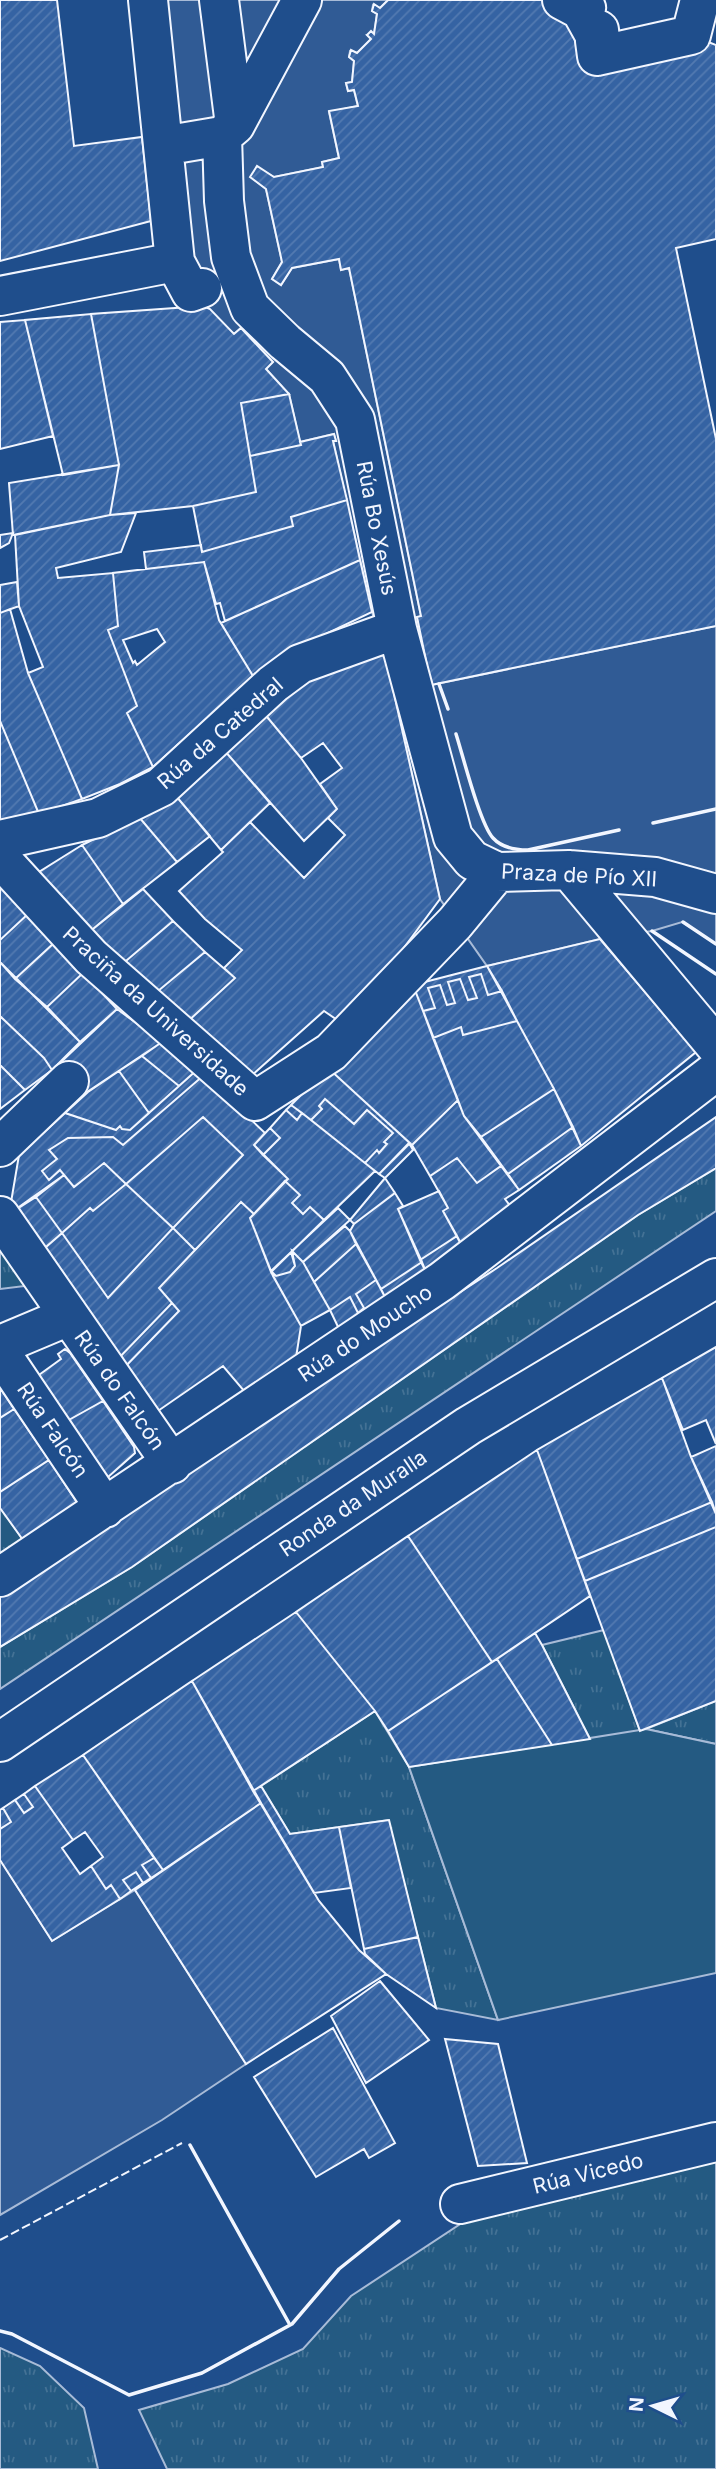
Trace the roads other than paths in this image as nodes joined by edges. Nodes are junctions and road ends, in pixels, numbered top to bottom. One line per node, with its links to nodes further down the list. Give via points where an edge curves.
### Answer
1 (148, 0): 7 (street)
2 (219, 0): 6 (street)
3 (302, 0): 6 (street)
4 (562, 0): 5 (street, via 578,8 582,2 586,8 583,14 593,32 599,30 597,56 691,35)
5 (698, 6)
6 (229, 130): 7 (street); 8 (street, via 224,201)
7 (163, 146): 8 (street)
8 (209, 278): 9 (street); 10 (street, Rúa Bo Xesús, via 327,377 355,420)
9 (0, 296)
10 (397, 629): 11 (street, Rúa Bo Xesús); 12 (street, Rúa da Catedral, via 300,664 161,787 98,818)
11 (453, 837): 15 (street, Praza de Pío XII, via 472,860)
12 (0, 840)
13 (0, 859): 15 (street, Praciña da Universidade, via 91,957 255,1101 331,1052 455,923)
14 (569, 870): 15 (street, Praza de Pío XII); 16 (street, Praza de Pío XII, via 655,877); 17 (street)
15 (497, 872)
16 (716, 894)
17 (716, 1046)
18 (716, 1071): 26 (street, Rúa do Moucho, via 442,1281)
19 (69, 1081): 20 (street)
20 (0, 1147)
21 (0, 1216): 23 (street)
22 (716, 1278): 29 (street, Ronda da Muralla, via 468,1426)
23 (69, 1316): 24 (street); 26 (street, Rúa do Falcón)
24 (0, 1345)
25 (0, 1352): 27 (street, Rúa Falcón)
26 (172, 1464): 27 (street, Rúa do Moucho)
27 (105, 1508): 28 (street, Rúa do Moucho)
28 (0, 1577)
29 (0, 1742)
30 (716, 2142): 31 (street, Rúa Vicedo)
31 (460, 2204)

